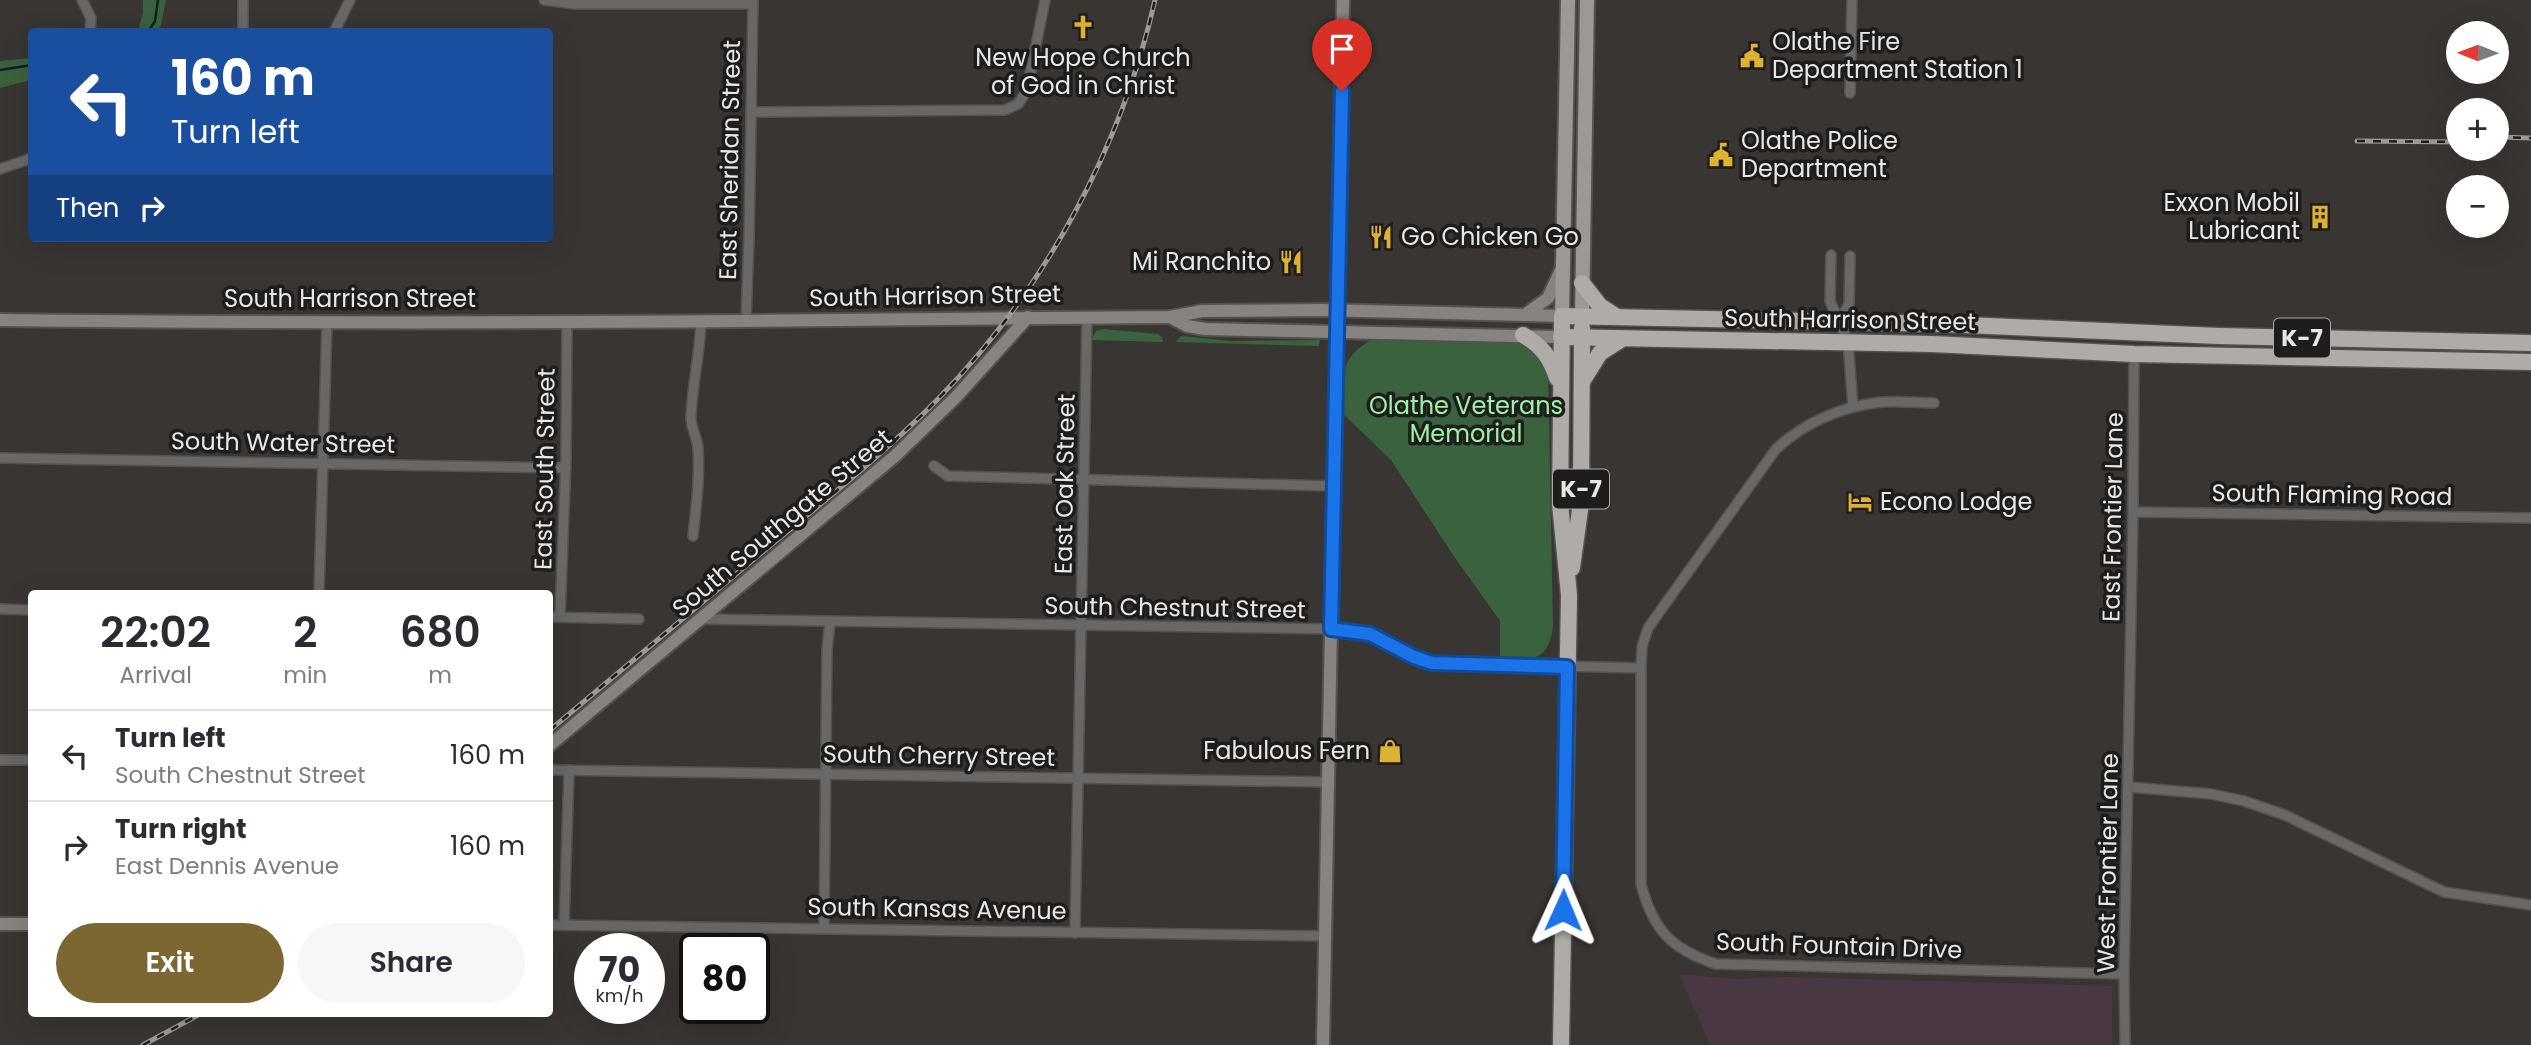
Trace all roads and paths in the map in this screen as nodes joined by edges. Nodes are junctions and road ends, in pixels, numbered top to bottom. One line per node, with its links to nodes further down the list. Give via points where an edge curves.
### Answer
1 (82, 0): 11 (street, via 91,18)
2 (243, 0): 12 (street)
3 (350, 0): 13 (street)
4 (544, 0): 10 (street, via 574,4)
5 (1045, 0): 15 (street, via 1027,89 1018,104 1005,110)
6 (1343, 0): 22 (street)
7 (1569, 0): 20 (main road)
8 (1587, 0): 21 (main road)
9 (1852, 0): 14 (street)
10 (753, 2): 15 (street, East Sheridan Street)
11 (90, 28)
12 (243, 28)
13 (336, 28)
14 (1850, 93)
15 (751, 111): 33 (street, East Sheridan Street)
16 (28, 159): 17 (street)
17 (0, 169)
18 (1831, 255): 34 (street, via 1830,301)
19 (1850, 256): 34 (street, via 1849,304)
20 (1563, 267): 23 (street, via 1548,298); 24 (main road)
21 (1582, 283): 28 (main road); 29 (highway, via 1600,306)
22 (1337, 310): 23 (street, South Harrison Street); 27 (street, South Harrison Street, via 1202,311); 36 (street)
23 (1523, 315): 24 (street, South Harrison Street)
24 (1562, 316): 28 (highway, South Harrison Street / K-7); 38 (highway, K-7)
25 (1028, 317): 26 (street, South Harrison Street); 33 (street, South Harrison Street); 65 (street, South Southgate Street, via 895,456)
26 (1087, 317): 27 (street, South Harrison Street); 53 (street, East Oak Street)
27 (1170, 317): 36 (street, South Harrison Street, via 1205,329)
28 (1582, 317): 29 (highway, South Harrison Street / K-7); 39 (highway)
29 (1617, 317): 34 (highway, South Harrison Street / K-7)
30 (0, 320): 35 (street, South Harrison Street)
31 (567, 321): 32 (street, South Harrison Street); 35 (street, South Harrison Street); 52 (street, East South Street)
32 (701, 321): 33 (street, South Harrison Street); 57 (street, via 691,422 699,473)
33 (746, 321)
34 (1839, 321): 41 (street); 42 (highway, South Harrison Street / K-7)
35 (327, 322): 50 (street)
36 (1337, 331): 37 (street, South Harrison Street); 54 (street)
37 (1523, 335): 38 (street, South Harrison Street); 46 (highway, via 1546,353)
38 (1562, 337): 39 (highway, South Harrison Street); 46 (highway, K-7)
39 (1582, 337): 40 (highway, South Harrison Street); 45 (highway)
40 (1626, 338): 41 (highway, South Harrison Street / K-7); 45 (highway, via 1600,353)
41 (1848, 342): 43 (highway, South Harrison Street / K-7); 48 (street)
42 (2531, 343)
43 (2134, 354): 44 (highway, South Harrison Street / K-7); 55 (street, East Frontier Lane)
44 (2531, 362)
45 (1582, 382): 59 (highway, K-7, via 1581,503)
46 (1561, 390): 59 (highway, K-7, via 1560,504)
47 (1934, 403): 48 (street, via 1875,402)
48 (1853, 407): 70 (street, South Fountain Drive, via 1810,424 1776,449 1648,628)
49 (0, 458): 50 (street, South Water Street)
50 (323, 463): 52 (street, South Water Street); 58 (street)
51 (934, 466): 53 (street, via 948,476)
52 (566, 468): 63 (street, East South Street)
53 (1084, 480): 54 (street); 67 (street, East Oak Street)
54 (1333, 486): 68 (street)
55 (2133, 512): 56 (street, South Flaming Road); 71 (street, East Frontier Lane)
56 (2531, 518)
57 (693, 536)
58 (319, 590)
59 (1569, 595): 69 (highway, K-7)
60 (0, 609): 61 (street)
61 (28, 610)
62 (553, 617): 63 (street)
63 (560, 617): 64 (street)
64 (639, 619)
65 (701, 619): 66 (street, South Chestnut Street); 72 (street, South Southgate Street)
66 (830, 622): 67 (street, South Chestnut Street); 77 (street)
67 (1081, 625): 68 (street, South Chestnut Street); 78 (street, East Oak Street)
68 (1331, 629): 69 (street, South Chestnut Street, via 1370,634 1432,663); 79 (street)
69 (1567, 667): 70 (street, South Chestnut Street); 91 (highway, K-7)
70 (1641, 667): 89 (street, South Fountain Drive, via 1641,884 1663,934 1693,957 1716,964)
71 (2130, 681): 80 (street, West Frontier Lane)
72 (553, 742)
73 (0, 760): 74 (street)
74 (28, 760)
75 (553, 770): 76 (street, South Cherry Street)
76 (569, 770): 77 (street, South Cherry Street); 85 (street)
77 (825, 773): 78 (street, South Cherry Street); 86 (street)
78 (1079, 777): 79 (street, South Cherry Street); 87 (street, East Oak Street)
79 (1327, 782): 88 (street)
80 (2129, 787): 81 (street, via 2244,801 2285,815 2444,892); 89 (street, West Frontier Lane)
81 (2531, 905)
82 (0, 924): 83 (street)
83 (28, 924)
84 (553, 925): 85 (street, South Kansas Avenue)
85 (564, 925): 86 (street, South Kansas Avenue)
86 (824, 928): 87 (street, South Kansas Avenue)
87 (1075, 933): 88 (street, South Kansas Avenue)
88 (1325, 936): 90 (street)
89 (2124, 974): 92 (street, West Frontier Lane)
90 (1323, 1045)
91 (1561, 1045)
92 (2125, 1045)

